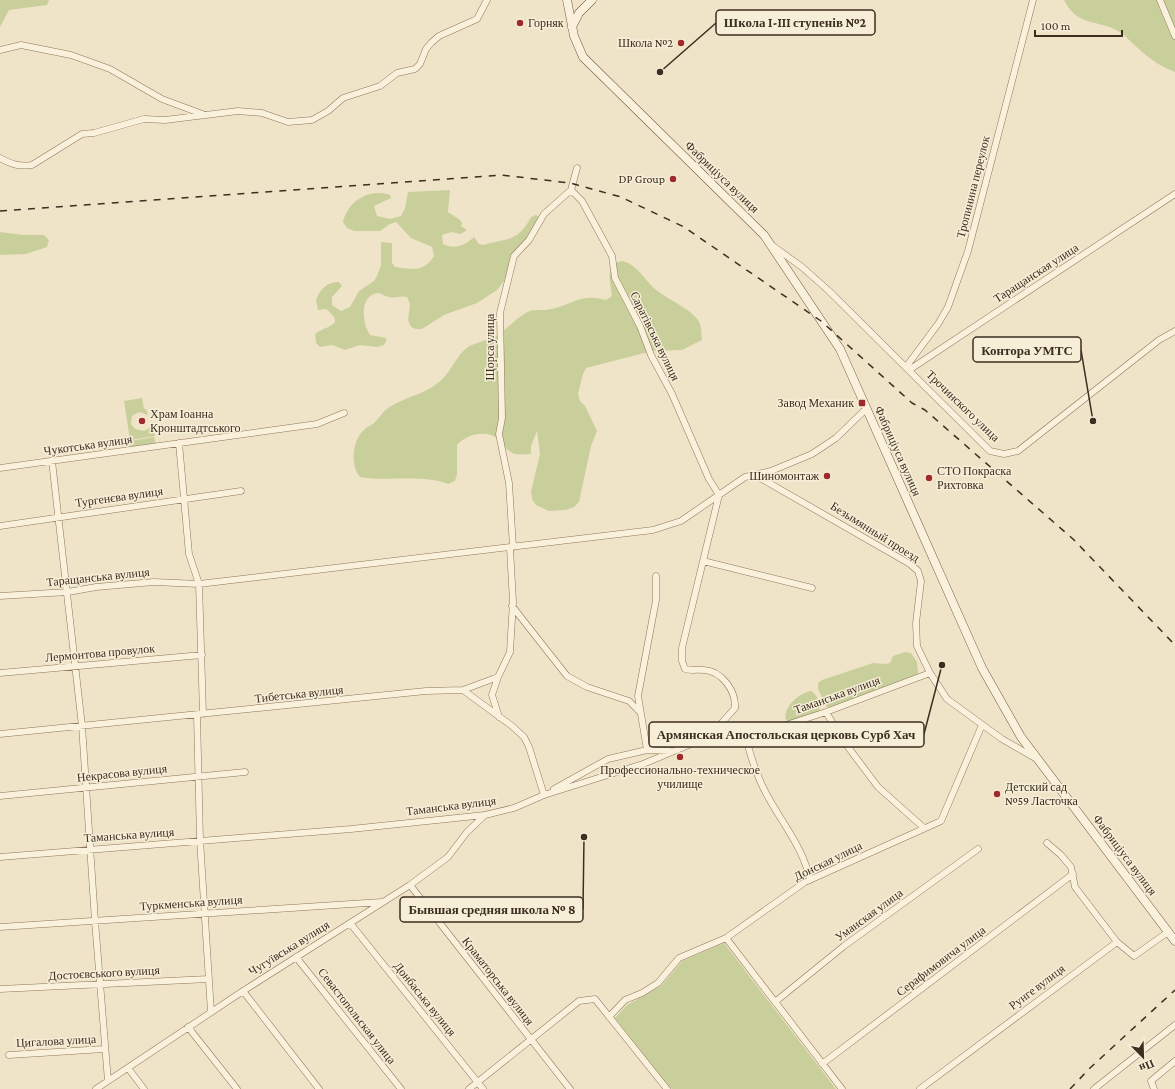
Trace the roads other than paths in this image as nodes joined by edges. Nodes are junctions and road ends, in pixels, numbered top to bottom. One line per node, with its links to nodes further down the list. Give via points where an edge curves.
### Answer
1 (487, 0): 9 (street, via 476,19 439,36 431,43 420,64 414,69 397,73 380,86 343,98 312,120 288,122 262,113 238,111)
2 (567, 0): 6 (main road, Фабриціуса вулиця)
3 (589, 0): 6 (main road)
4 (1033, 0): 16 (street, Тропинина переулок, via 966,258 948,307)
5 (1160, 0): 7 (street)
6 (572, 27): 14 (main road, Фабриціуса вулиця, via 583,57 764,235)
7 (1175, 36)
8 (0, 50): 9 (street, via 21,45 71,55 110,69 162,99)
9 (206, 115): 10 (street, via 165,120 144,119 94,134 82,134 32,165 13,165)
10 (0, 158)
11 (577, 168): 12 (street)
12 (571, 190): 24 (street, Саратівська вулиця, via 582,201 612,256 615,278 672,394 709,479); 28 (street, Щорса улица, via 544,214 530,240 514,256 500,313 502,418 499,434 509,484)
13 (1175, 194): 16 (street, Таращанская улица)
14 (770, 244): 16 (street, Трочинского улица, via 829,291); 17 (main road, Фабриціуса вулиця, via 840,349)
15 (1175, 331): 16 (street, Трочинского улица, via 1018,451 1004,454 990,451)
16 (907, 368)
17 (866, 409): 22 (street, Таращанська вулиця, via 836,438 812,454); 53 (main road, Фабриціуса вулиця, via 982,668 1021,737)
18 (344, 413): 19 (street, Чукотська вулиця, via 317,424)
19 (179, 443): 20 (street, Чукотська вулиця); 25 (street)
20 (52, 461): 21 (street, Чукотська вулиця); 26 (street)
21 (0, 468)
22 (755, 475): 24 (street, Таращанська вулиця, via 745,477); 39 (street, Безымянный проезд, via 918,571 921,581 916,623 917,646)
23 (241, 491): 25 (street, Тургенєва вулиця)
24 (719, 495): 28 (street, Таращанська вулиця, via 682,521 653,530); 29 (street)
25 (184, 500): 26 (street, Тургенєва вулиця); 31 (street, via 189,554)
26 (58, 517): 27 (street, Тургенєва вулиця); 33 (street)
27 (0, 526)
28 (512, 548): 31 (street, Таращанська вулиця); 35 (street, Щорса улица)
29 (703, 561): 32 (street); 49 (street, via 682,648 682,661 685,669 704,669 720,675 730,686 736,702 735,708)
30 (656, 576): 42 (street, via 656,600 638,696)
31 (199, 584): 33 (street, Таращанська вулиця, via 154,582); 36 (street)
32 (812, 588)
33 (68, 592): 34 (street, Таращанська вулиця); 37 (street)
34 (0, 596)
35 (512, 606): 40 (street, Щорса улица, via 510,652); 42 (street, via 567,676 588,687 629,701)
36 (202, 655): 37 (street, Лермонтова провулок); 44 (street)
37 (76, 666): 38 (street, Лермонтова провулок); 47 (street)
38 (0, 673)
39 (930, 673): 43 (street, Таманська вулиця); 46 (street, Безымянный проезд, via 947,699)
40 (498, 677): 41 (street, Тибетська вулиця); 45 (street, Щорса улица, via 492,694)
41 (463, 690): 44 (street, Тибетська вулиця, via 426,691); 45 (street)
42 (640, 712): 51 (street)
43 (826, 712): 50 (street, Таманська вулиця); 60 (street, via 878,787)
44 (200, 714): 47 (street, Тибетська вулиця); 55 (street)
45 (499, 716): 57 (street, via 524,737)
46 (982, 725): 53 (street, Безымянный проезд, via 1002,740); 60 (street, Донская улица, via 940,821)
47 (82, 726): 48 (street, Тибетська вулиця); 56 (street)
48 (0, 734)
49 (710, 736): 50 (street, Таманська вулиця); 52 (street, Таманська вулиця)
50 (746, 738): 67 (street, via 754,769 807,864)
51 (647, 750): 52 (street); 57 (street, via 608,759)
52 (673, 751): 57 (street, Таманська вулиця, via 643,764)
53 (1036, 758): 74 (main road, Фабриціуса вулиця)
54 (246, 772): 55 (street, Некрасова вулиця)
55 (198, 777): 56 (street, Некрасова вулиця); 61 (street)
56 (86, 788): 58 (street, Некрасова вулиця); 63 (street)
57 (544, 795): 59 (street, Таманська вулиця, via 514,808)
58 (0, 796)
59 (485, 815): 61 (street, Таманська вулиця, via 351,829); 68 (street, Чугуївська вулиця, via 467,832 448,857)
60 (924, 828): 67 (street, Донская улица)
61 (200, 840): 63 (street, Таманська вулиця); 70 (street)
62 (1047, 843): 66 (street, via 1061,855 1071,867)
63 (90, 849): 65 (street, Таманська вулиця); 71 (street)
64 (978, 849): 83 (street, Уманская улица, via 844,946)
65 (0, 857)
66 (1073, 874): 77 (street, via 1075,888); 92 (street, Серафимовича улица)
67 (810, 880): 75 (street, Донская улица)
68 (410, 885): 69 (street, Чугуївська вулиця); 88 (street, Краматорська вулиця)
69 (383, 902): 70 (street, Туркменська вулиця); 72 (street, Чугуївська вулиця)
70 (204, 914): 71 (street, Туркменська вулиця); 79 (street)
71 (95, 921): 73 (street, Туркменська вулиця); 80 (street)
72 (350, 923): 78 (street, Чугуївська вулиця); 95 (street, Донбаська вулиця)
73 (0, 927)
74 (1168, 932): 76 (main road, Фабриціуса вулиця); 77 (street, via 1134,956)
75 (726, 938): 83 (street); 85 (street, Донская улица, via 679,958 658,983 625,1000)
76 (1175, 940)
77 (1117, 942): 106 (street, Рунге вулиця)
78 (296, 957): 82 (street, Чугуївська вулиця); 100 (street, Севастопольская улица)
79 (208, 979): 80 (street, Достоєвського вулиця); 84 (street)
80 (100, 985): 81 (street, Достоєвського вулиця); 89 (street)
81 (0, 989)
82 (243, 991): 84 (street, Чугуївська вулиця); 99 (street)
83 (775, 1002): 92 (street)
84 (211, 1012): 87 (street, Чугуївська вулиця)
85 (609, 1017): 88 (street, via 594,999 579,1001); 104 (street)
86 (1175, 1025): 107 (street)
87 (188, 1027): 93 (street, Чугуївська вулиця); 98 (street)
88 (530, 1040): 95 (street); 103 (street, Краматорська вулиця)
89 (104, 1049): 90 (street, Цигалова улица); 94 (street)
90 (9, 1055)
91 (1175, 1061): 108 (street, via 1151,1081)
92 (822, 1064): 105 (street)
93 (128, 1068): 94 (street, Чугуївська вулиця); 97 (street)
94 (108, 1081): 96 (street, Чугуївська вулиця)
95 (477, 1082): 101 (street); 102 (street, Донбаська вулиця)
96 (96, 1089)
97 (144, 1089)
98 (237, 1089)
99 (319, 1089)
100 (401, 1089)
101 (469, 1089)
102 (483, 1089)
103 (570, 1089)
104 (667, 1089)
105 (842, 1089)
106 (920, 1089)
107 (1094, 1089)
108 (1154, 1089)

